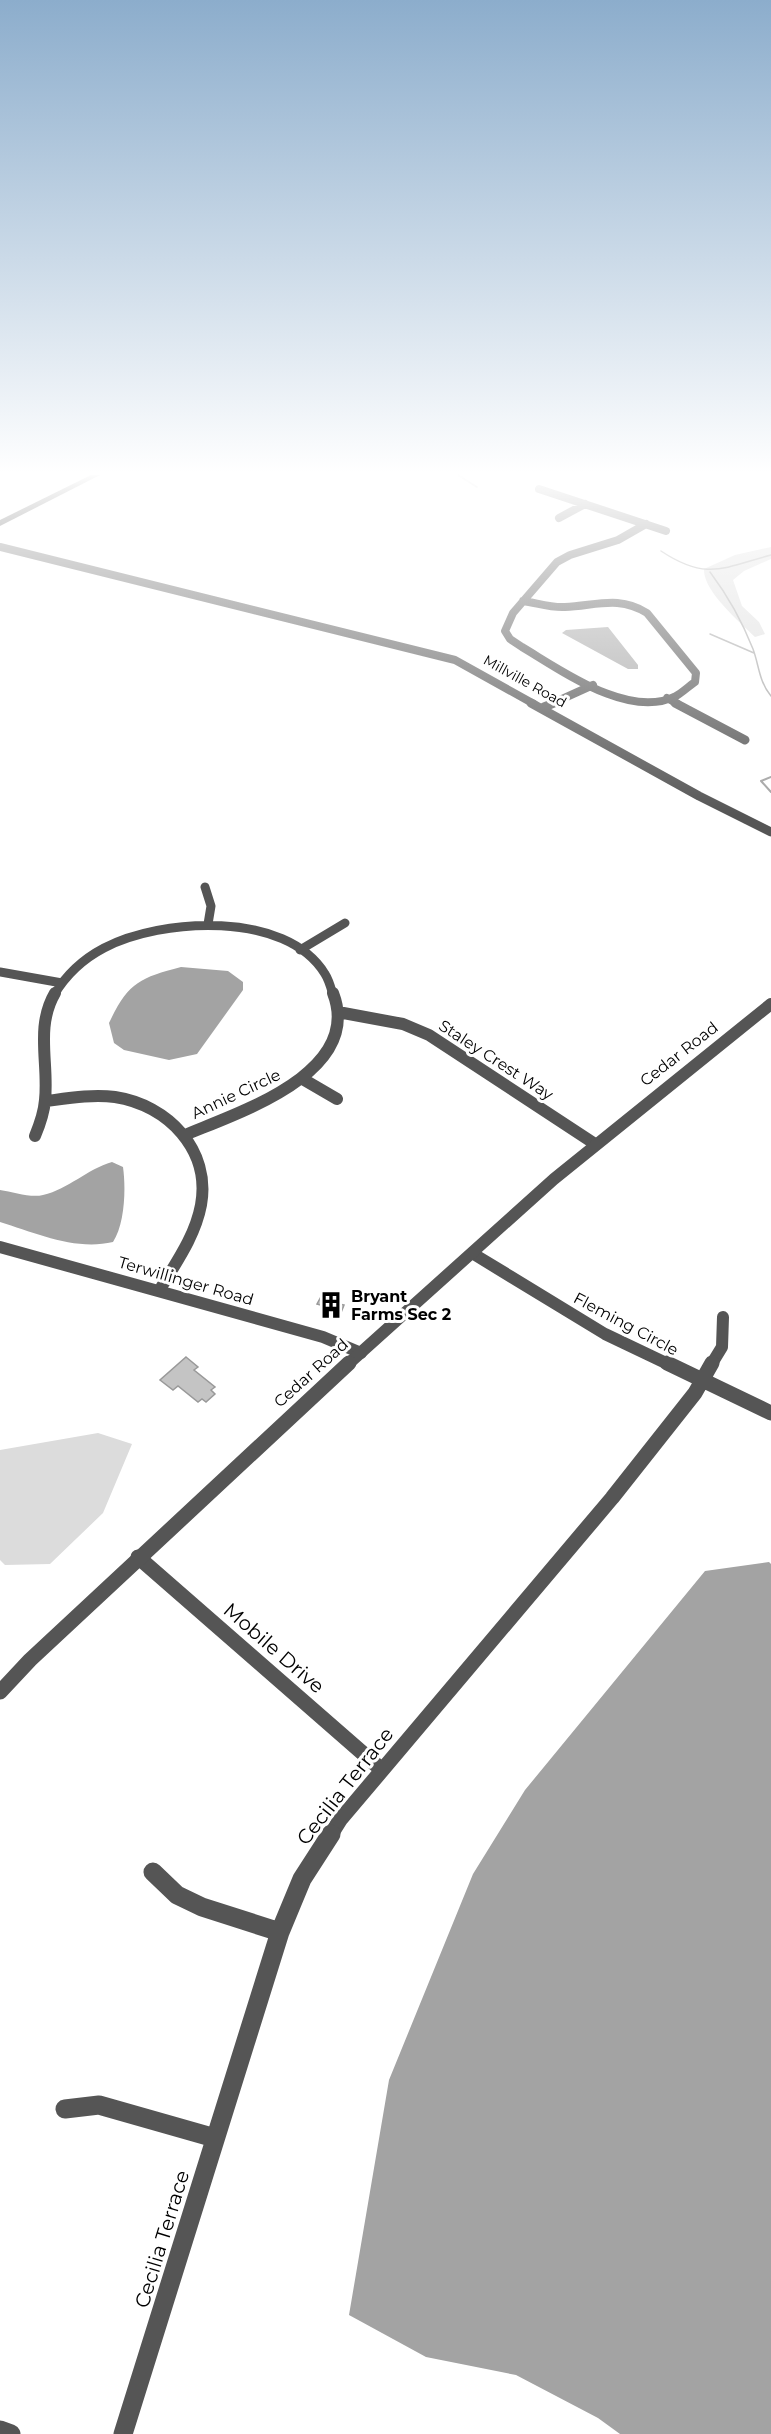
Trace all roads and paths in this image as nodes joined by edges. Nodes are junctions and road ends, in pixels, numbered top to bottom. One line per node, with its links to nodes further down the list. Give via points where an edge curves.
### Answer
1 (168, 589): 6 (street, Millville Road, via 449,658)
2 (533, 589): 3 (street)
3 (523, 601): 4 (street, via 506,624 510,639); 5 (street, via 560,607 630,601 647,613 696,673 691,686)
4 (593, 686): 5 (street, via 629,701); 6 (street)
5 (667, 698): 7 (street)
6 (544, 707): 8 (street, Millville Road, via 699,796)
7 (746, 740)
8 (771, 832)
9 (205, 886): 11 (street, via 211,906)
10 (345, 923): 12 (street)
11 (208, 924): 12 (street, via 270,935); 14 (street, via 169,927 121,941 94,954)
12 (300, 950): 16 (street, via 324,972 334,989)
13 (0, 972): 14 (street)
14 (62, 983): 19 (street, via 45,1019)
15 (771, 1004): 22 (street, Cedar Road)
16 (338, 1011): 17 (street, Annie Circle, via 329,1045); 22 (street, Staley Crest Way, via 404,1024 429,1035)
17 (302, 1078): 18 (street); 20 (street, Annie Circle)
18 (337, 1099)
19 (47, 1101): 20 (street, via 83,1096 124,1099 162,1113); 21 (street, via 44,1120)
20 (185, 1135): 25 (street, via 200,1167 202,1197 195,1225)
21 (35, 1136)
22 (595, 1144): 24 (street, Cedar Road)
23 (0, 1247): 25 (street, Terwillinger Road)
24 (472, 1253): 27 (street, Cedar Road); 28 (street, Fleming Circle, via 604,1334)
25 (159, 1291): 27 (street, Terwillinger Road, via 323,1337)
26 (723, 1317): 28 (street, Cecilia Terrace, via 722,1347)
27 (361, 1353): 30 (street, Cedar Road)
28 (702, 1381): 29 (street, Fleming Circle); 32 (street, Cecilia Terrace, via 612,1498)
29 (771, 1413)
30 (138, 1557): 31 (street, Cedar Road); 32 (street, Mobile Drive)
31 (0, 1692)
32 (382, 1770): 34 (street, Cecilia Terrace, via 327,1839 302,1879)
33 (153, 1872): 34 (street, via 177,1895 202,1907)
34 (280, 1932): 36 (street, Cecilia Terrace)
35 (65, 2109): 36 (street, via 99,2105)
36 (215, 2138): 39 (street, Cecilia Terrace)
37 (0, 2430): 38 (street)
38 (11, 2434)
39 (123, 2434)

